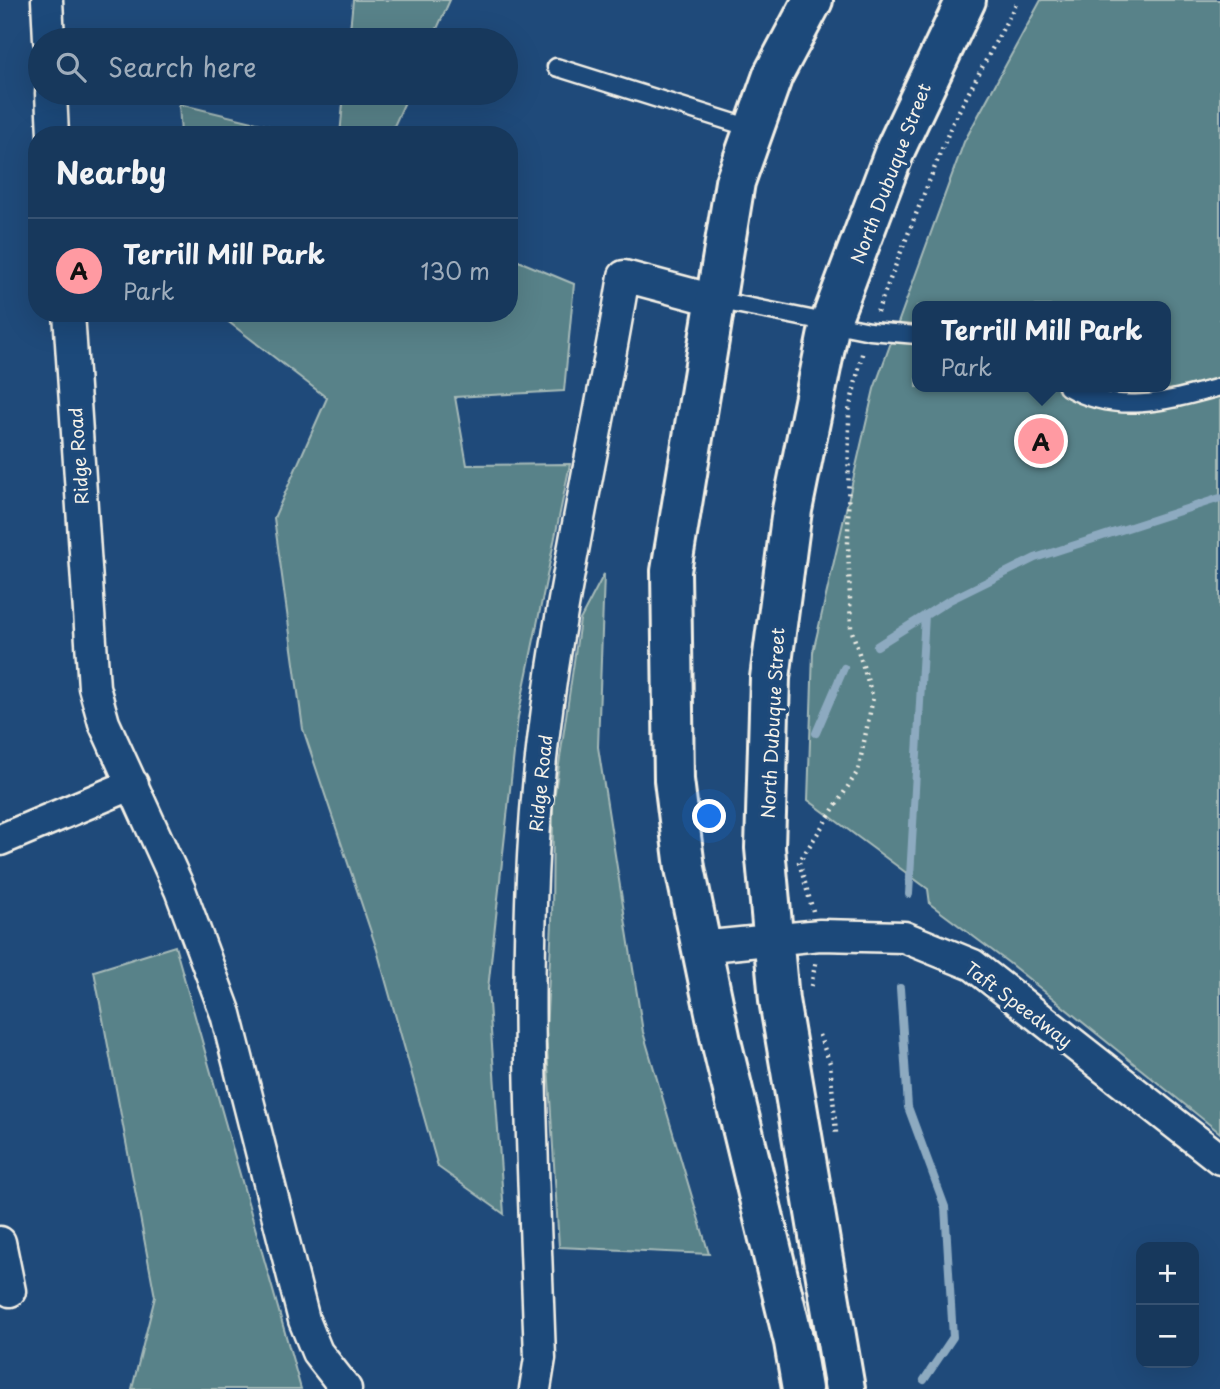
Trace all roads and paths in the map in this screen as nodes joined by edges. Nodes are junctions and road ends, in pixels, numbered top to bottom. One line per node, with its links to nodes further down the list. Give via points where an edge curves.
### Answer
1 (47, 0): 5 (street)
2 (813, 0): 9 (main road, via 774,75)
3 (966, 0): 12 (main road, North Dubuque Street, via 896,148)
4 (1018, 0): 13 (path, via 952,124)
5 (48, 28)
6 (556, 67): 9 (lane)
7 (52, 105): 8 (street)
8 (53, 126)
9 (754, 130): 10 (main road, via 735,182)
10 (713, 300): 12 (lane); 21 (main road, via 671,571 674,780); 29 (street, Ridge Road, via 624,276 554,666 536,809 529,953 540,1358)
11 (70, 322): 17 (street, Ridge Road, via 94,687 104,723)
12 (830, 323): 13 (lane); 20 (main road, North Dubuque Street, via 792,510 771,678 765,848)
13 (870, 331): 14 (lane); 19 (path, via 849,411 848,544 851,628 873,698 858,771 799,862)
14 (912, 335)
15 (1220, 387): 16 (lane, via 1135,404 1098,401)
16 (1078, 392)
17 (133, 783): 18 (street); 28 (street, Ridge Road, via 205,951 226,1014 304,1320 317,1352)
18 (0, 840)
19 (820, 935): 20 (street, Taft Speedway); 22 (path); 25 (street, Taft Speedway, via 904,937 973,965)
20 (774, 940): 21 (street, Taft Speedway); 31 (main road, North Dubuque Street, via 779,1000)
21 (700, 947): 30 (main road)
22 (810, 997)
23 (816, 1024): 24 (path, via 830,1063)
24 (836, 1140)
25 (1220, 1159)
26 (0, 1242): 27 (street)
27 (10, 1291)
28 (346, 1389)
29 (535, 1389)
30 (802, 1389)
31 (845, 1389)

